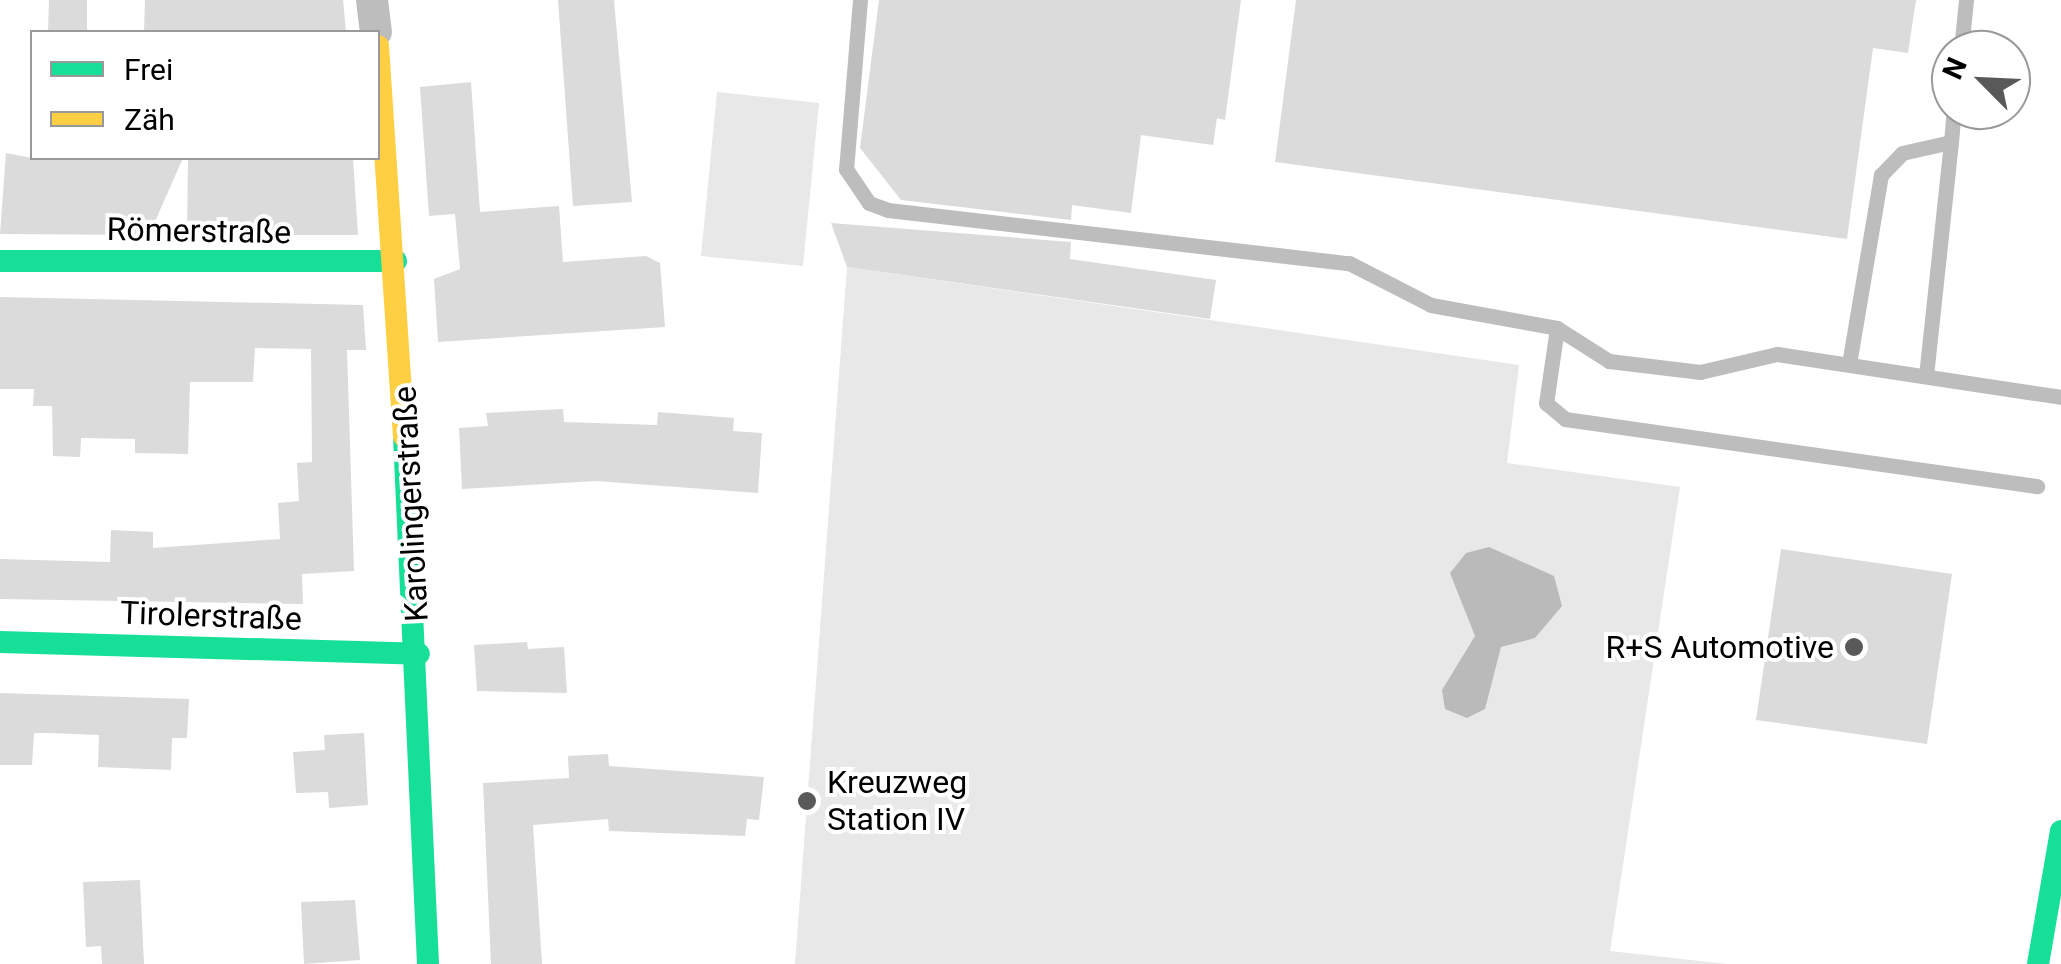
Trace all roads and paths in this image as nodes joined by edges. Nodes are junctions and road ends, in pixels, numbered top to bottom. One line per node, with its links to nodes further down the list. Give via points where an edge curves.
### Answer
1 (372, 0): 4 (street)
2 (860, 0): 11 (lane, via 845,146 846,170 868,202 1089,238 1349,263 1431,305)
3 (1966, 0): 5 (lane)
4 (376, 30)
5 (1963, 30)
6 (380, 70): 10 (street, Karolingerstraße)
7 (1952, 130): 8 (lane)
8 (1951, 142): 12 (lane, via 1902,153 1881,175); 13 (lane)
9 (0, 261): 10 (street, Römerstraße)
10 (396, 261): 17 (street, Karolingerstraße)
11 (1558, 328): 12 (lane, via 1609,361 1682,370 1777,354); 15 (lane, via 1546,403 1564,419)
12 (1849, 364): 13 (lane)
13 (1926, 376): 14 (lane)
14 (2061, 397)
15 (2037, 486)
16 (0, 642): 17 (street, Tirolerstraße)
17 (419, 654): 19 (street, Karolingerstraße)
18 (2060, 841): 20 (street)
19 (428, 964)
20 (2038, 964)

